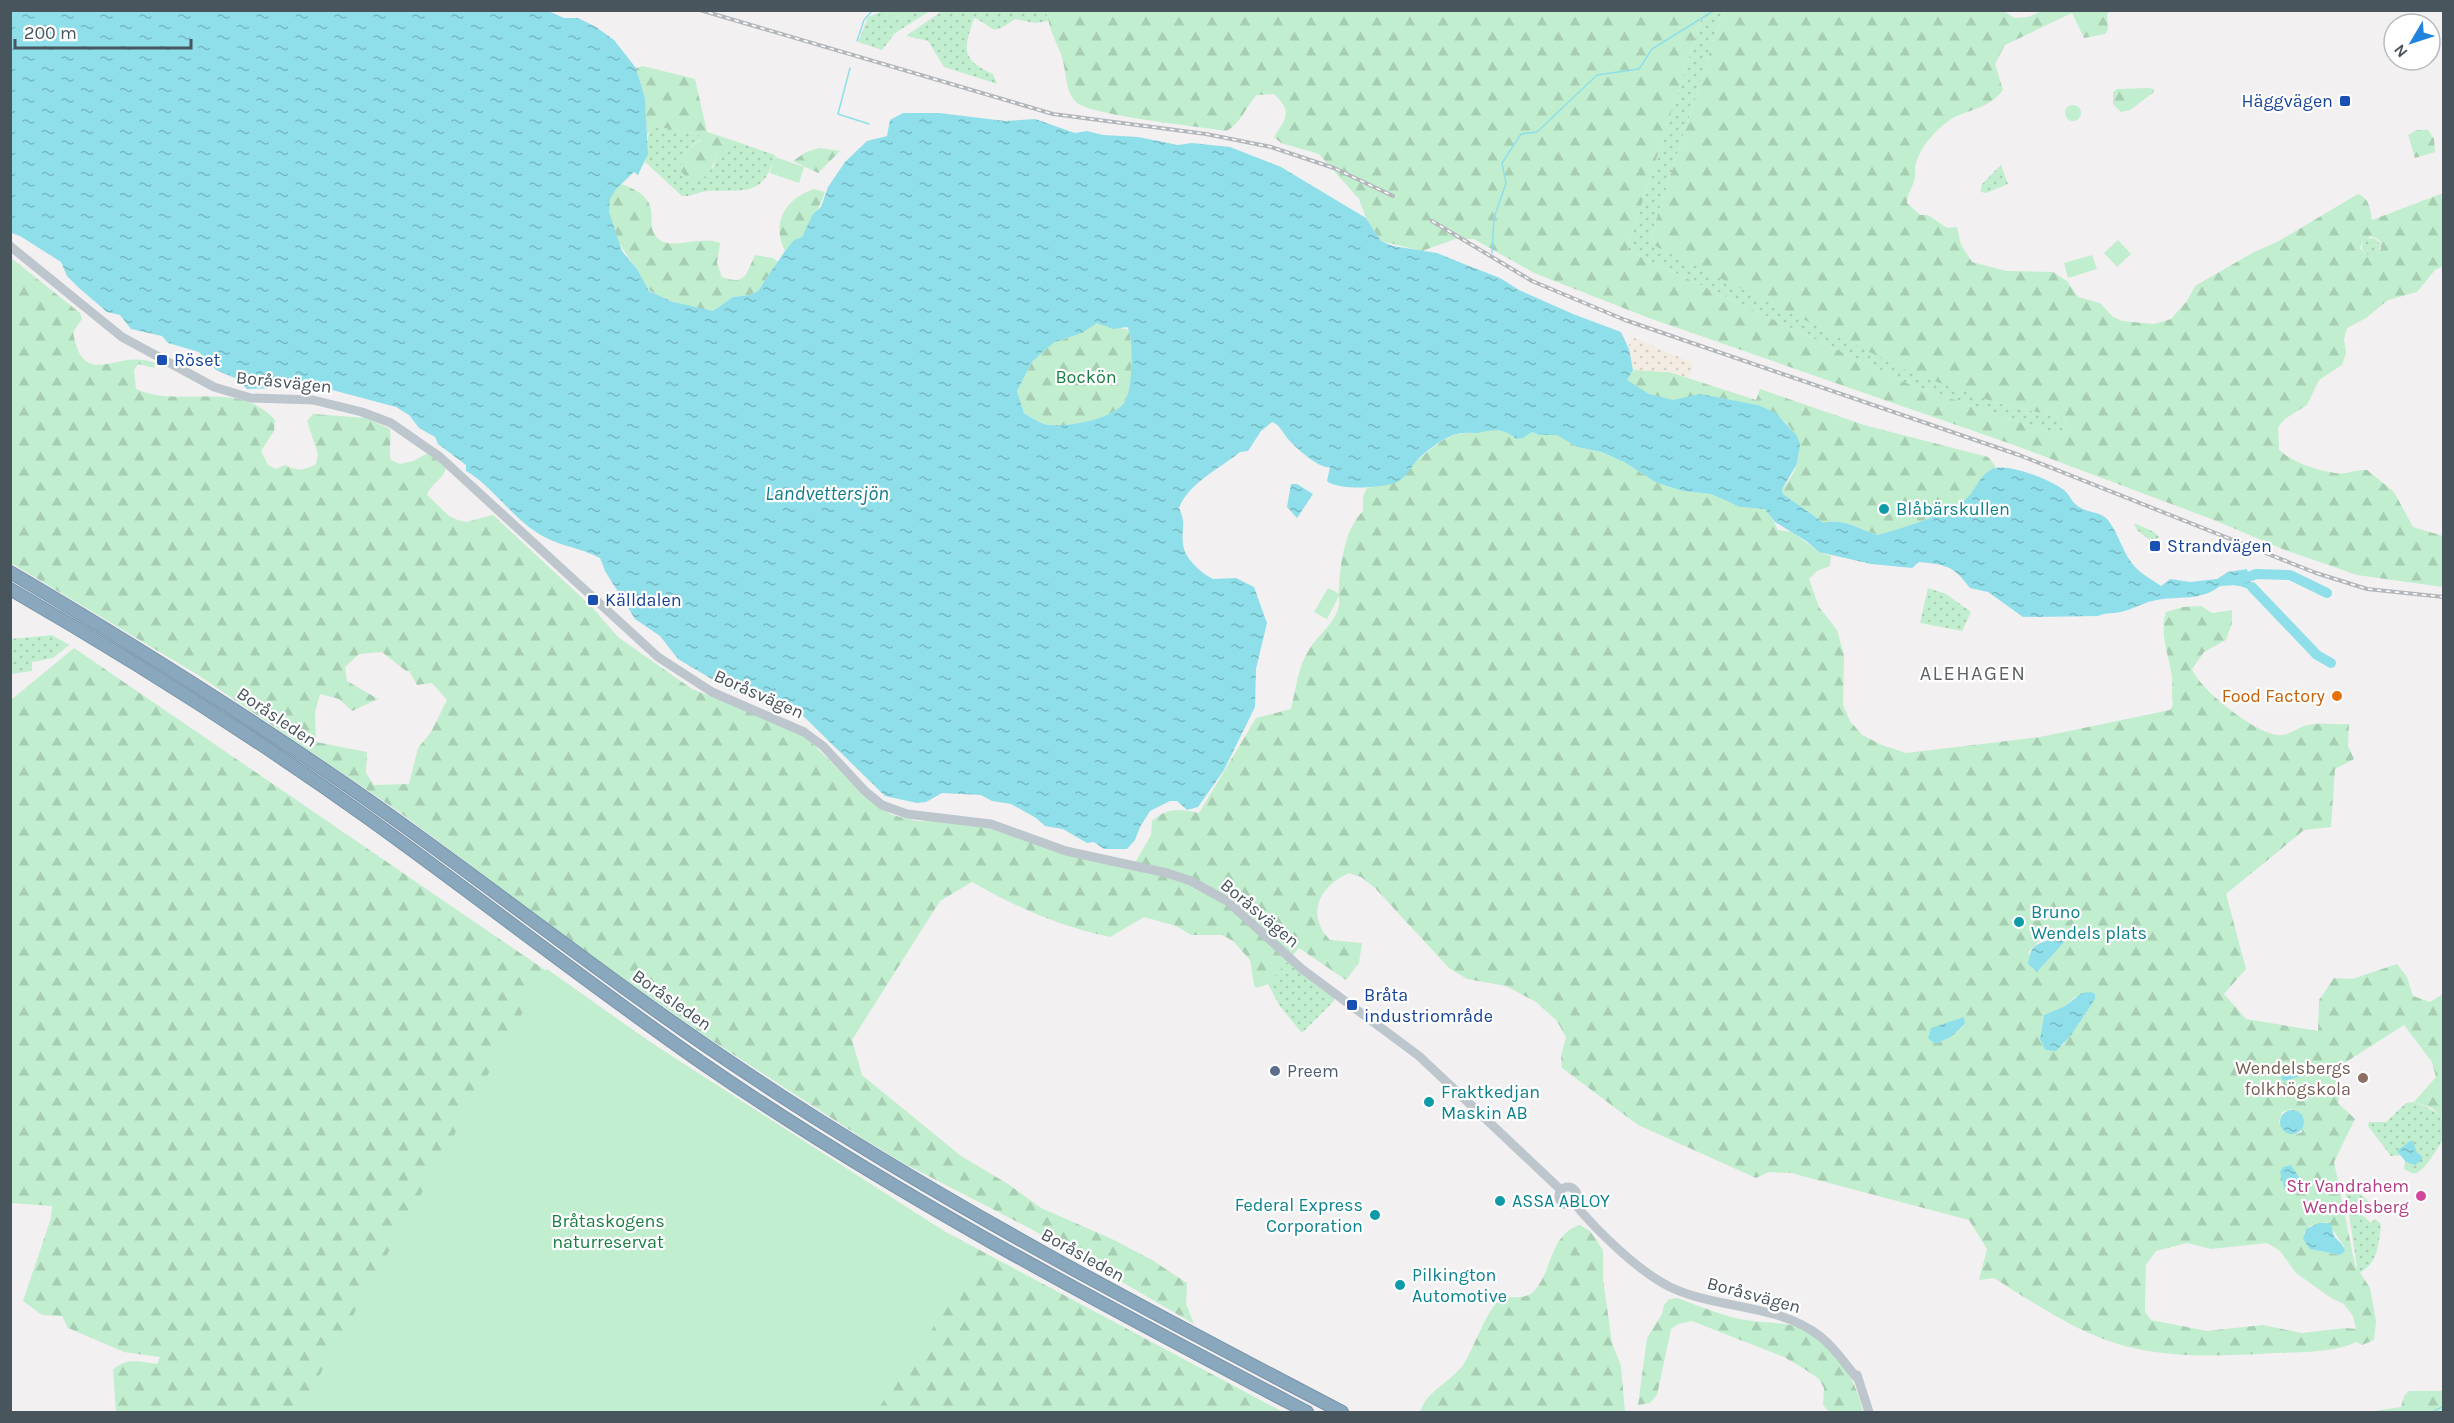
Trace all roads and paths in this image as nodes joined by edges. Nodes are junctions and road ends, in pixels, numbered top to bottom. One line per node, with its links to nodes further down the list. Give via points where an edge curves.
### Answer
1 (10, 246): 4 (street, Boråsvägen, via 122,337 213,387 251,398 334,403 391,423 440,457 658,657 712,692 804,732 830,752 882,805 907,814 991,824 1075,854 1167,873 1215,893 1302,969 1419,1056)
2 (10, 572): 7 (highway, Boråsleden, via 274,735 668,1020 845,1137 1050,1258)
3 (10, 589): 6 (highway, Boråsleden, via 265,747 696,1058 804,1130 1043,1273)
4 (1561, 1190): 5 (street, via 1562,1203); 5 (street, via 1574,1188 1578,1196)
5 (1574, 1203): 8 (street, Boråsvägen, via 1668,1286 1796,1322 1829,1343 1857,1378)
6 (1307, 1413)
7 (1342, 1413)
8 (1869, 1413)

